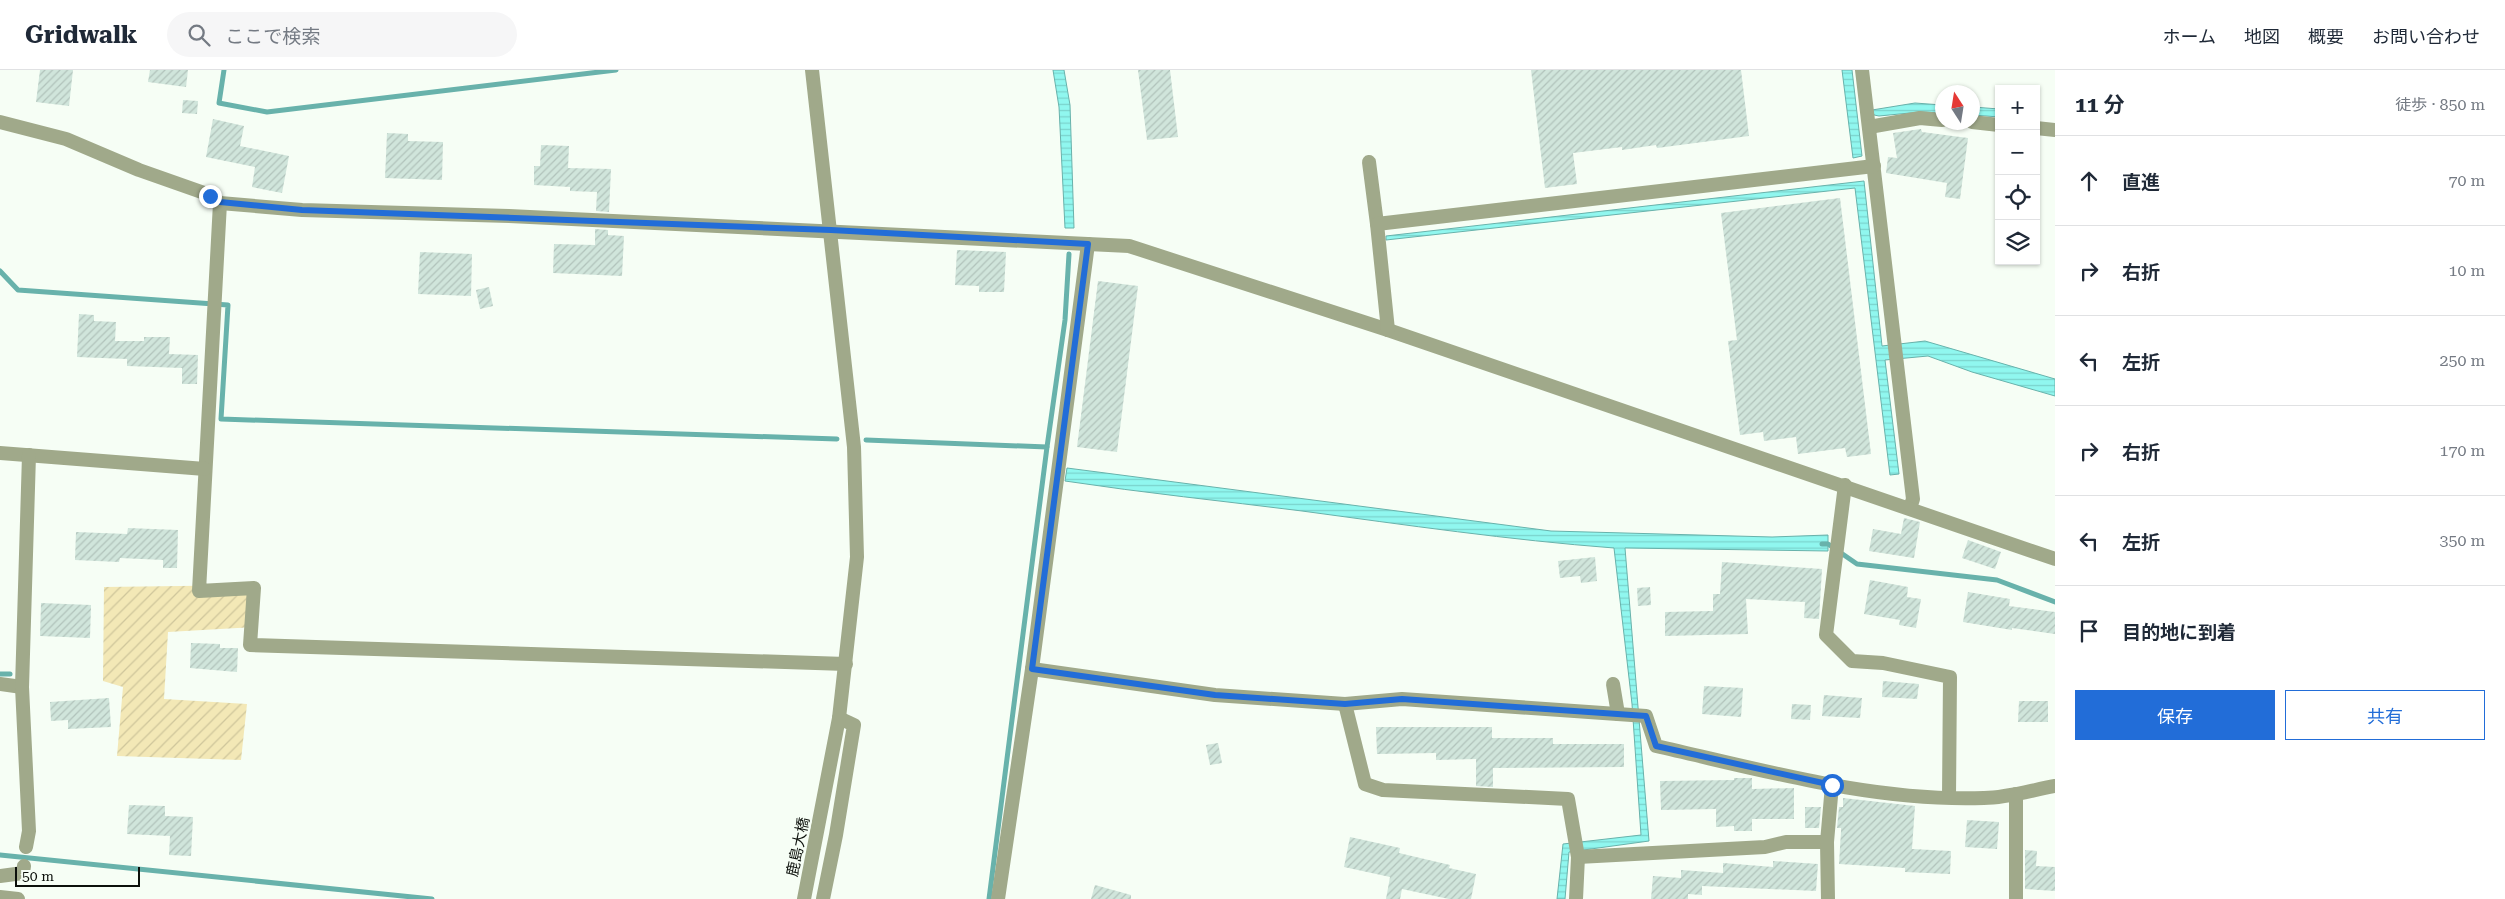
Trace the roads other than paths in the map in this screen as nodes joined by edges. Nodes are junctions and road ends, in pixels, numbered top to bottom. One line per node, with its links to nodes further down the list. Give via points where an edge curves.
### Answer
1 (812, 70): 14 (street, 鹿島大橋)
2 (1862, 70): 7 (street)
3 (1935, 119): 7 (street, via 1920,118)
4 (0, 122): 12 (street, via 66,139)
5 (1980, 123): 6 (street)
6 (1995, 125)
7 (1869, 127): 11 (street)
8 (2040, 128): 9 (street)
9 (2055, 130)
10 (1369, 162): 13 (street)
11 (1874, 166): 13 (street); 21 (street, via 1913,499)
12 (220, 202): 14 (street, via 302,210); 19 (street)
13 (1377, 224): 16 (street)
14 (831, 230): 15 (street); 23 (street, 鹿島大橋, via 854,447 857,557)
15 (1088, 244): 16 (street, via 1129,246); 24 (street)
16 (1388, 330): 20 (street)
17 (0, 453): 18 (street)
18 (29, 455): 19 (street); 27 (street)
19 (205, 468): 23 (street, via 200,591 254,588 250,645)
20 (1845, 486): 21 (street); 34 (street, via 1826,635 1852,661 1882,663 1950,677)
21 (1910, 508): 22 (street)
22 (2055, 558)
23 (846, 664): 30 (street, 鹿島大橋)
24 (1032, 669): 28 (street, via 1215,695); 44 (street)
25 (0, 684): 27 (street)
26 (1613, 684): 29 (street)
27 (22, 687): 36 (street, via 29,831)
28 (1345, 704): 29 (street, via 1402,699); 37 (street, via 1365,784 1383,790 1568,799)
29 (1622, 715): 31 (street, via 1646,716 1656,746)
30 (839, 718): 42 (street, 鹿島大橋); 43 (street, via 854,725)
31 (1832, 785): 34 (street, via 1893,795); 35 (street)
32 (2055, 786): 33 (street)
33 (2016, 794): 34 (street, via 1985,798); 47 (street)
34 (1948, 797)
35 (1827, 842): 37 (street); 46 (street)
36 (26, 846)
37 (1578, 857): 45 (street)
38 (24, 866): 39 (street, via 23,873)
39 (0, 876)
40 (0, 897): 41 (street)
41 (18, 899)
42 (804, 899)
43 (823, 899)
44 (998, 899)
45 (1576, 899)
46 (1828, 899)
47 (2016, 899)

